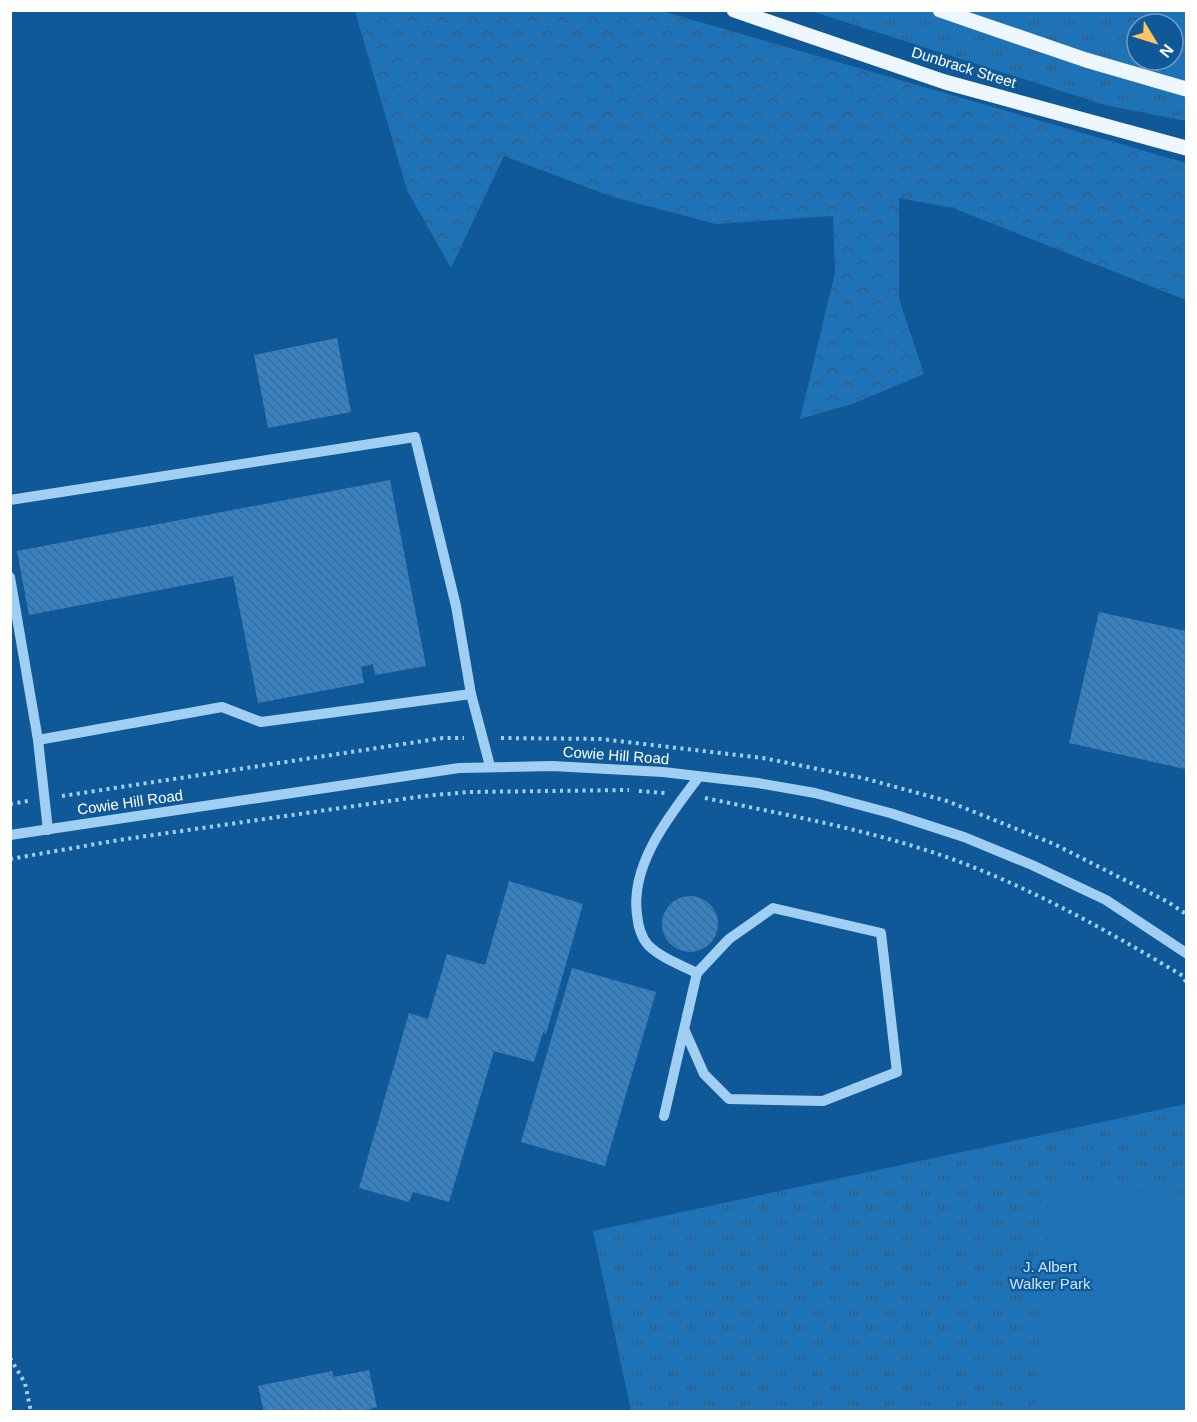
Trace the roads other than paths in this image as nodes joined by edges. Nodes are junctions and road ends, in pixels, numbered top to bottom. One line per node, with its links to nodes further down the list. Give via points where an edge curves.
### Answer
1 (734, 10): 4 (main road, Dunbrack Street, via 945,82)
2 (940, 10): 3 (main road)
3 (1186, 89)
4 (1186, 148)
5 (10, 500): 7 (street, via 415,437 456,606)
6 (10, 577): 8 (street)
7 (471, 694): 8 (street, via 261,722 222,707); 9 (street)
8 (38, 740): 11 (street)
9 (490, 766): 10 (street, Cowie Hill Road, via 640,771); 11 (street, Cowie Hill Road)
10 (698, 778): 13 (street, Cowie Hill Road, via 758,783 815,794 963,837 1106,900); 14 (street, via 665,822 642,870 634,898 639,927 648,944)
11 (48, 830): 12 (street, Cowie Hill Road)
12 (10, 835)
13 (1186, 954)
14 (697, 973): 15 (street); 15 (street, via 729,939 773,908 881,933 897,1072 823,1101 729,1100 704,1074)
15 (684, 1031): 16 (street)
16 (664, 1116)

